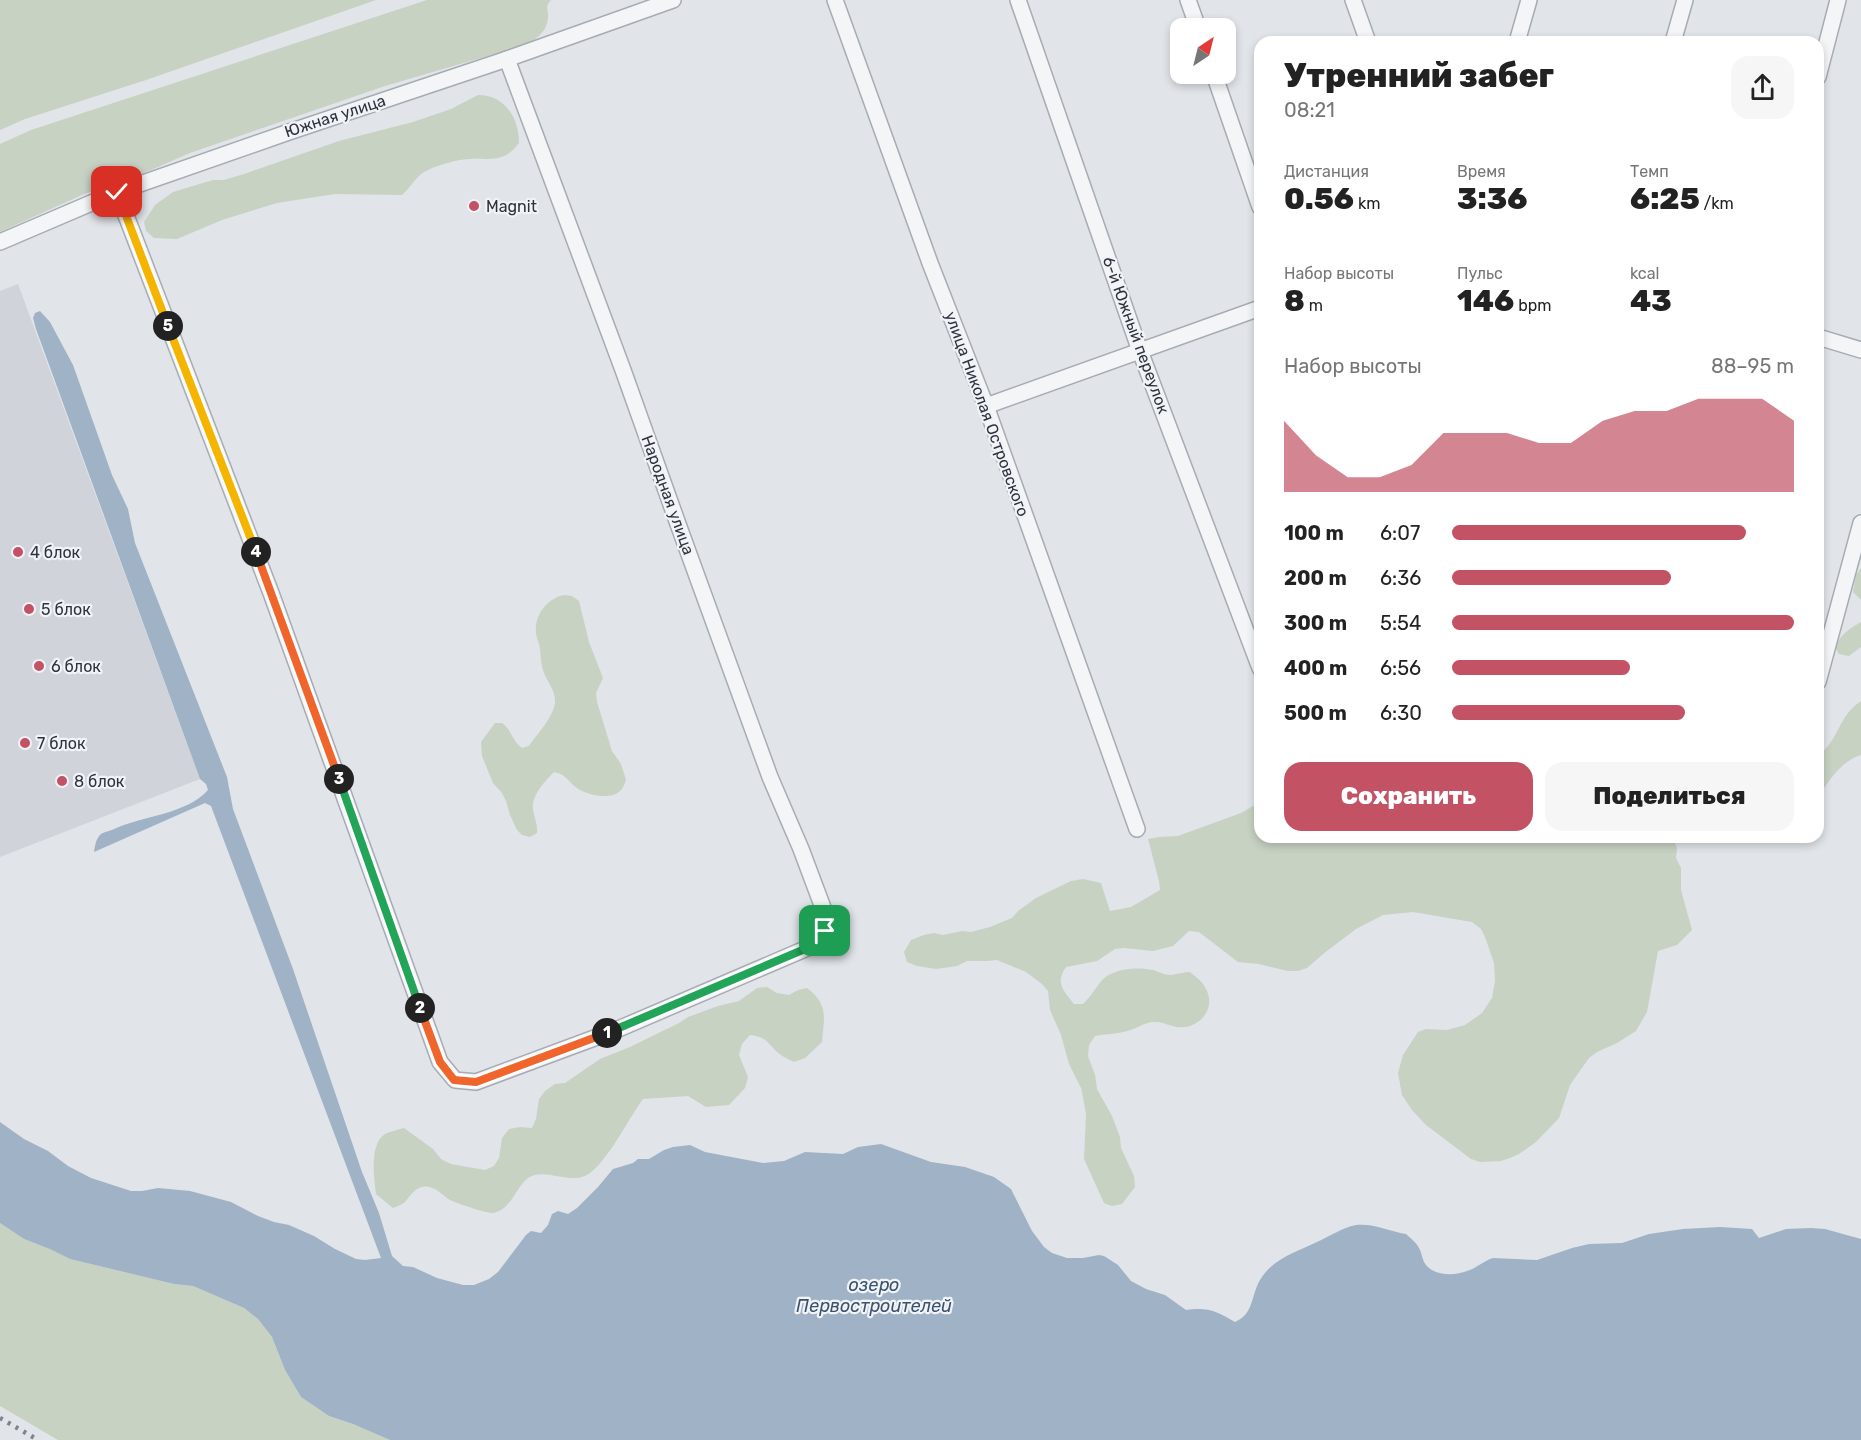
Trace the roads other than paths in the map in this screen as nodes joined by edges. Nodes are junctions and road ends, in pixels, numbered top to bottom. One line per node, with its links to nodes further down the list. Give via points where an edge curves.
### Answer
1 (673, 0): 9 (street, Южная улица)
2 (835, 0): 24 (street, улица Николая Островского)
3 (1018, 0): 23 (street, 6-й Южный переулок)
4 (1188, 0): 10 (street)
5 (1353, 0): 11 (street)
6 (1529, 0): 12 (street)
7 (1684, 0): 13 (street)
8 (1839, 0): 14 (street)
9 (649, 5): 15 (street, Южная улица)
10 (1194, 18)
11 (1366, 36)
12 (1519, 36)
13 (1675, 36)
14 (1824, 55)
15 (507, 59): 18 (street, Южная улица); 18 (street, Народная улица, via 770,777 825,913 825,931 812,946 616,1030 476,1082 454,1080 440,1062 282,622)
16 (1217, 84): 17 (street)
17 (1254, 190)
18 (117, 192): 19 (street, Южная улица)
19 (0, 242)
20 (1254, 310): 23 (street)
21 (1824, 340): 22 (street)
22 (1861, 350)
23 (1140, 351): 24 (street); 26 (street, 6-й Южный переулок)
24 (986, 406): 28 (street, улица Николая Островского)
25 (1861, 523): 27 (street)
26 (1254, 652)
27 (1824, 660)
28 (1137, 829)

